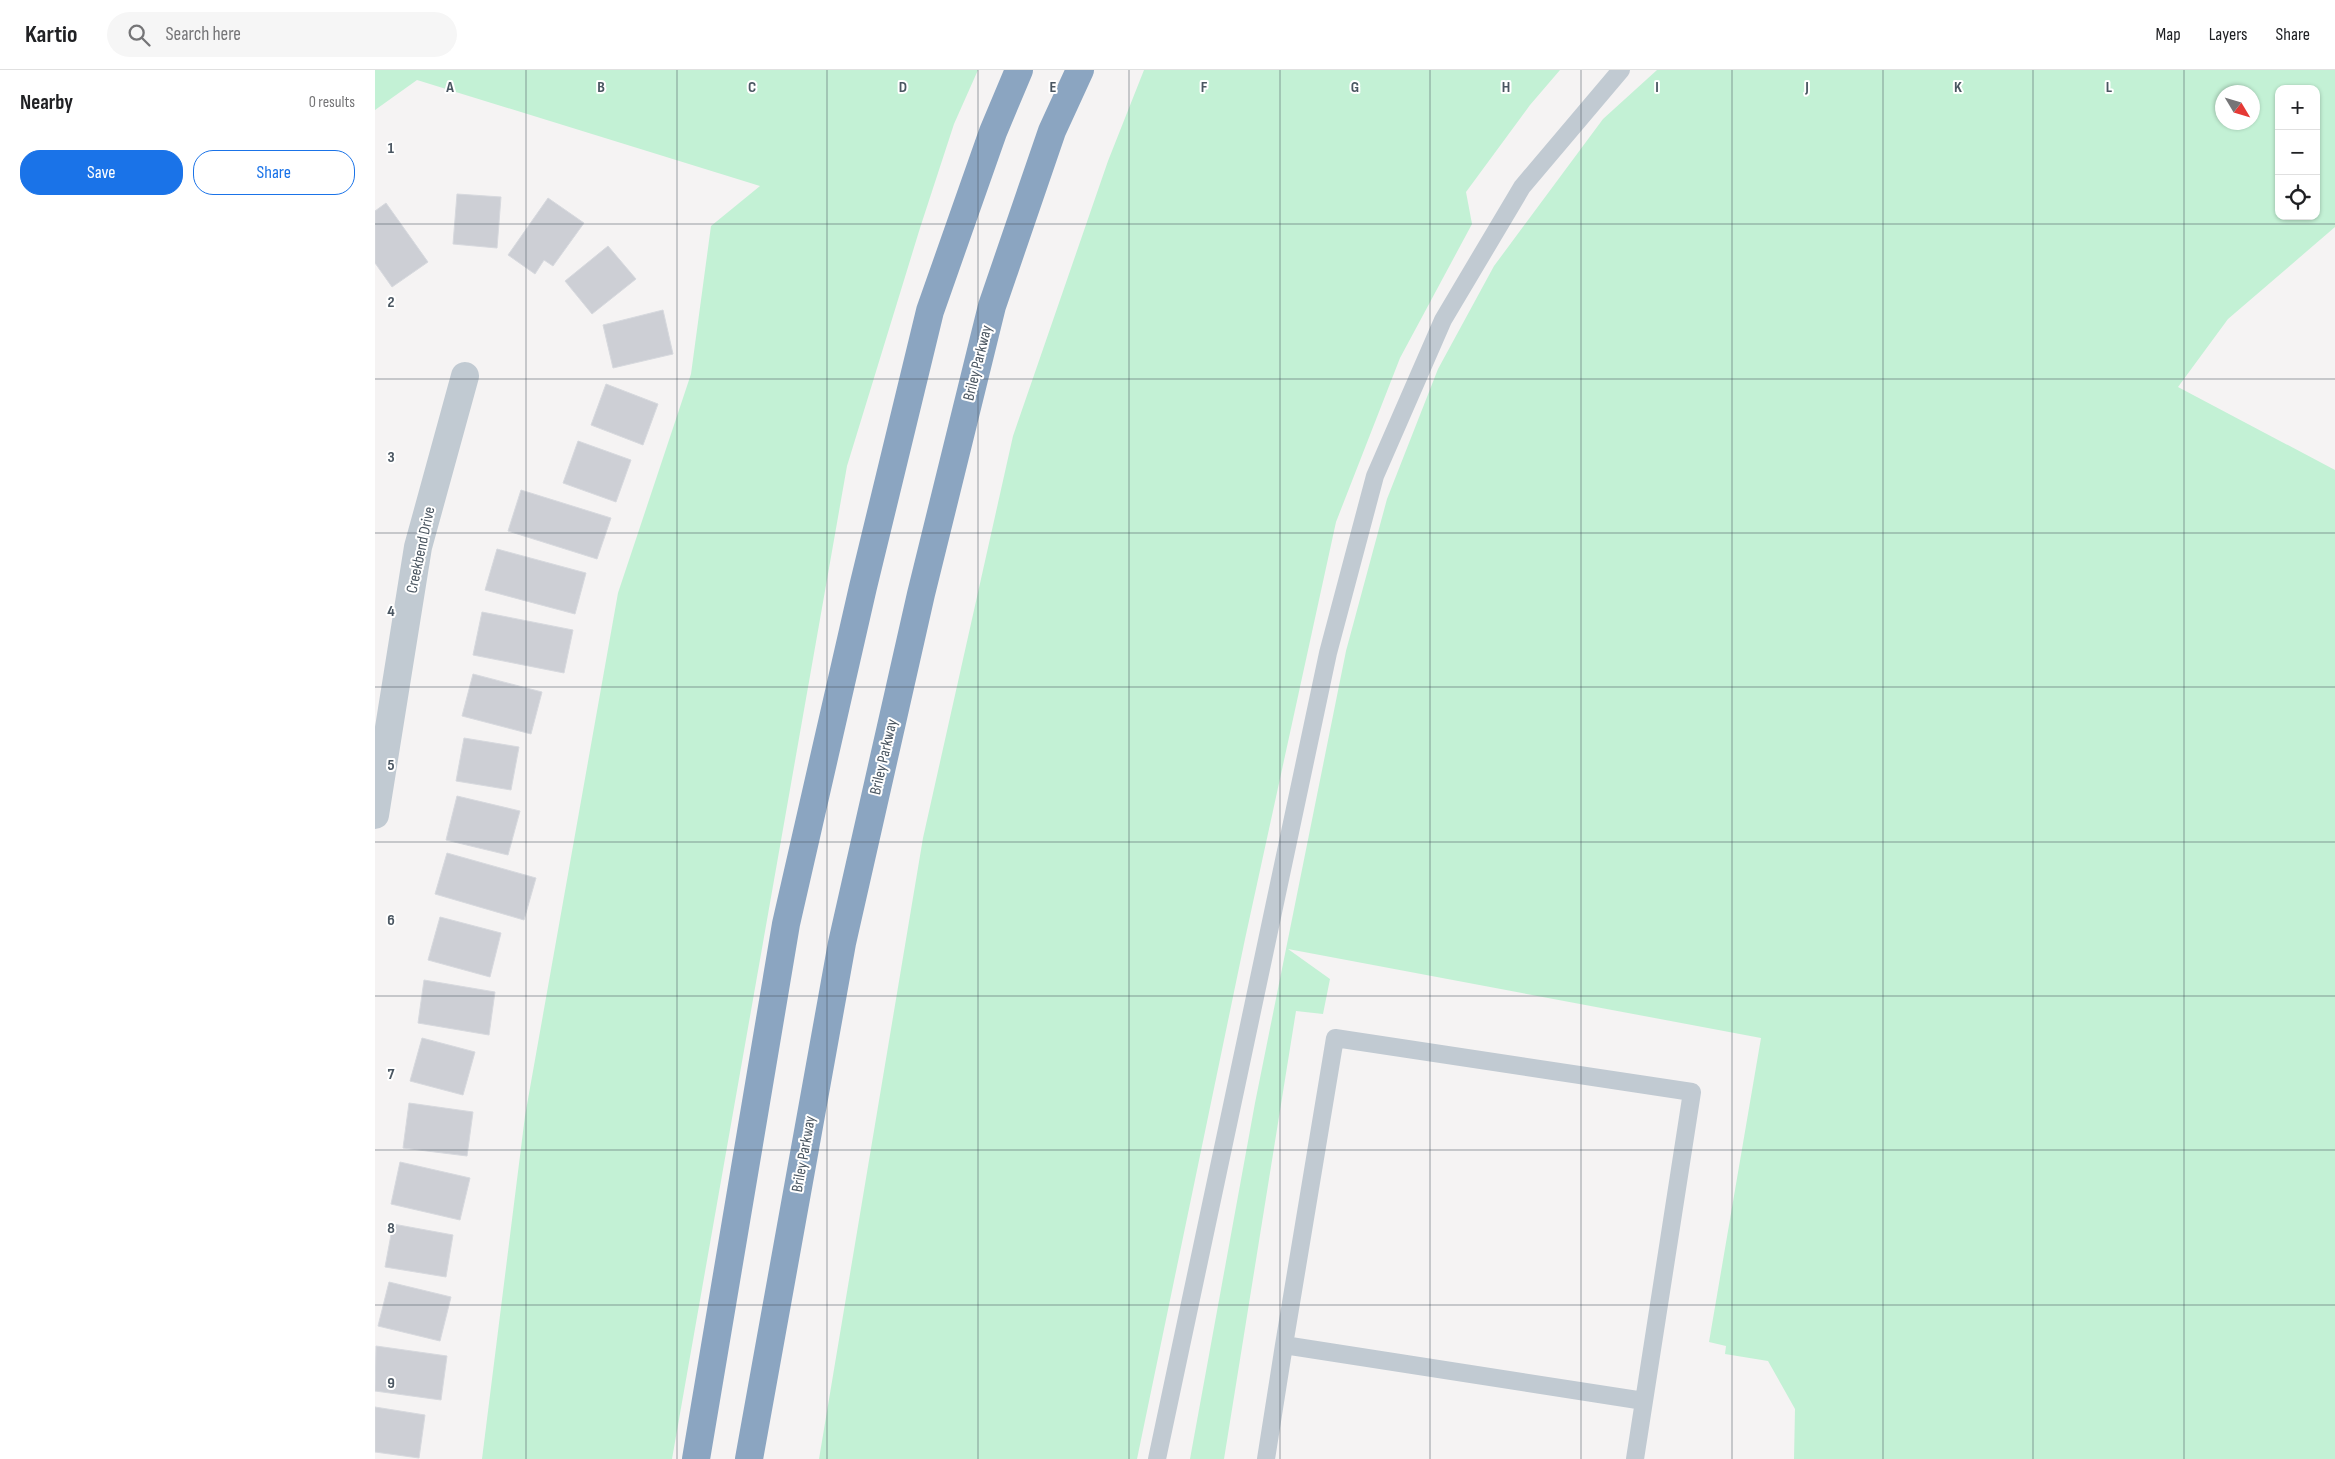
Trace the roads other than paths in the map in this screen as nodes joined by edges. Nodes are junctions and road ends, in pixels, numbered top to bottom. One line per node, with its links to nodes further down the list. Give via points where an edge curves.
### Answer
1 (1019, 70): 8 (highway, via 993,132 930,311 861,597 787,924)
2 (1080, 70): 9 (highway, Briley Parkway, via 1052,131 992,306 921,594 842,942)
3 (1621, 70): 10 (lane, via 1523,187 1443,320 1375,476 1328,653)
4 (465, 376): 5 (street, Creekbend Drive, via 418,547)
5 (375, 815)
6 (1284, 1345): 7 (lane); 7 (lane, via 1335,1038 1604,1077 1692,1092); 11 (lane)
7 (1644, 1401): 12 (lane)
8 (696, 1459)
9 (749, 1459)
10 (1157, 1459)
11 (1266, 1459)
12 (1635, 1459)

